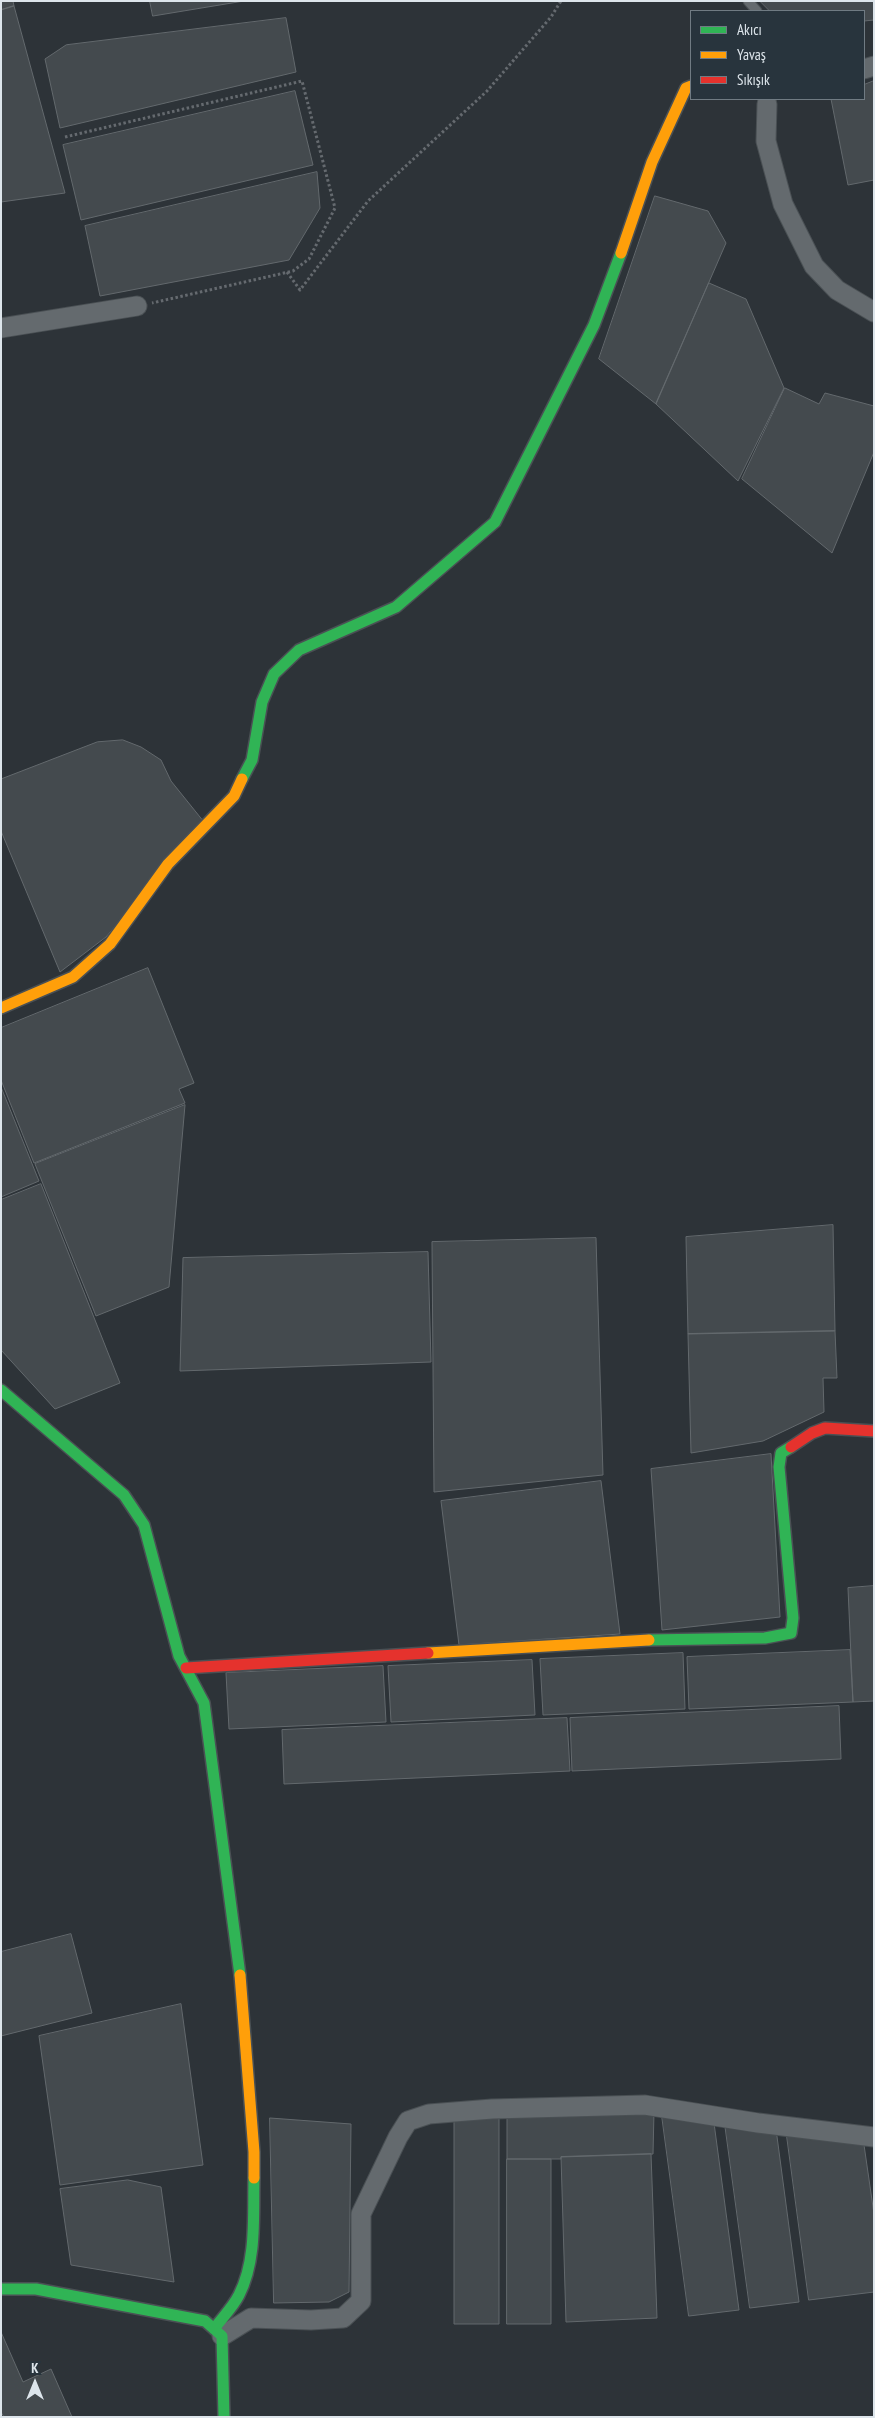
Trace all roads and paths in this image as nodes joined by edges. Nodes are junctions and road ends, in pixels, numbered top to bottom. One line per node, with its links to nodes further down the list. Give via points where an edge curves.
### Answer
1 (562, 1): 5 (path, via 488,91 368,201 300,290)
2 (690, 86): 9 (street, via 686,88 652,162 594,325 495,522 396,607 299,650 274,674 262,702 252,760 234,796 168,864 110,944 73,977)
3 (767, 100): 7 (street, via 766,141 783,204 814,266 838,290)
4 (64, 137): 5 (path, via 302,81 335,208 309,259)
5 (287, 272): 6 (path)
6 (137, 306): 8 (street)
7 (874, 312)
8 (1, 328)
9 (1, 1008)
10 (1, 1390): 12 (street, via 124,1495 144,1525 179,1656)
11 (874, 1431): 12 (street, via 825,1428 781,1453 779,1467 791,1633 765,1638 668,1639)
12 (186, 1668): 15 (street, via 204,1702 219,1807 241,1980 254,2152 249,2265 239,2295)
13 (874, 2136): 15 (street, via 758,2123 645,2105 429,2114 408,2121 361,2214 361,2301 343,2318 251,2318)
14 (1, 2290): 15 (street, via 36,2289 205,2321)
15 (218, 2332): 16 (street)
16 (224, 2417)

